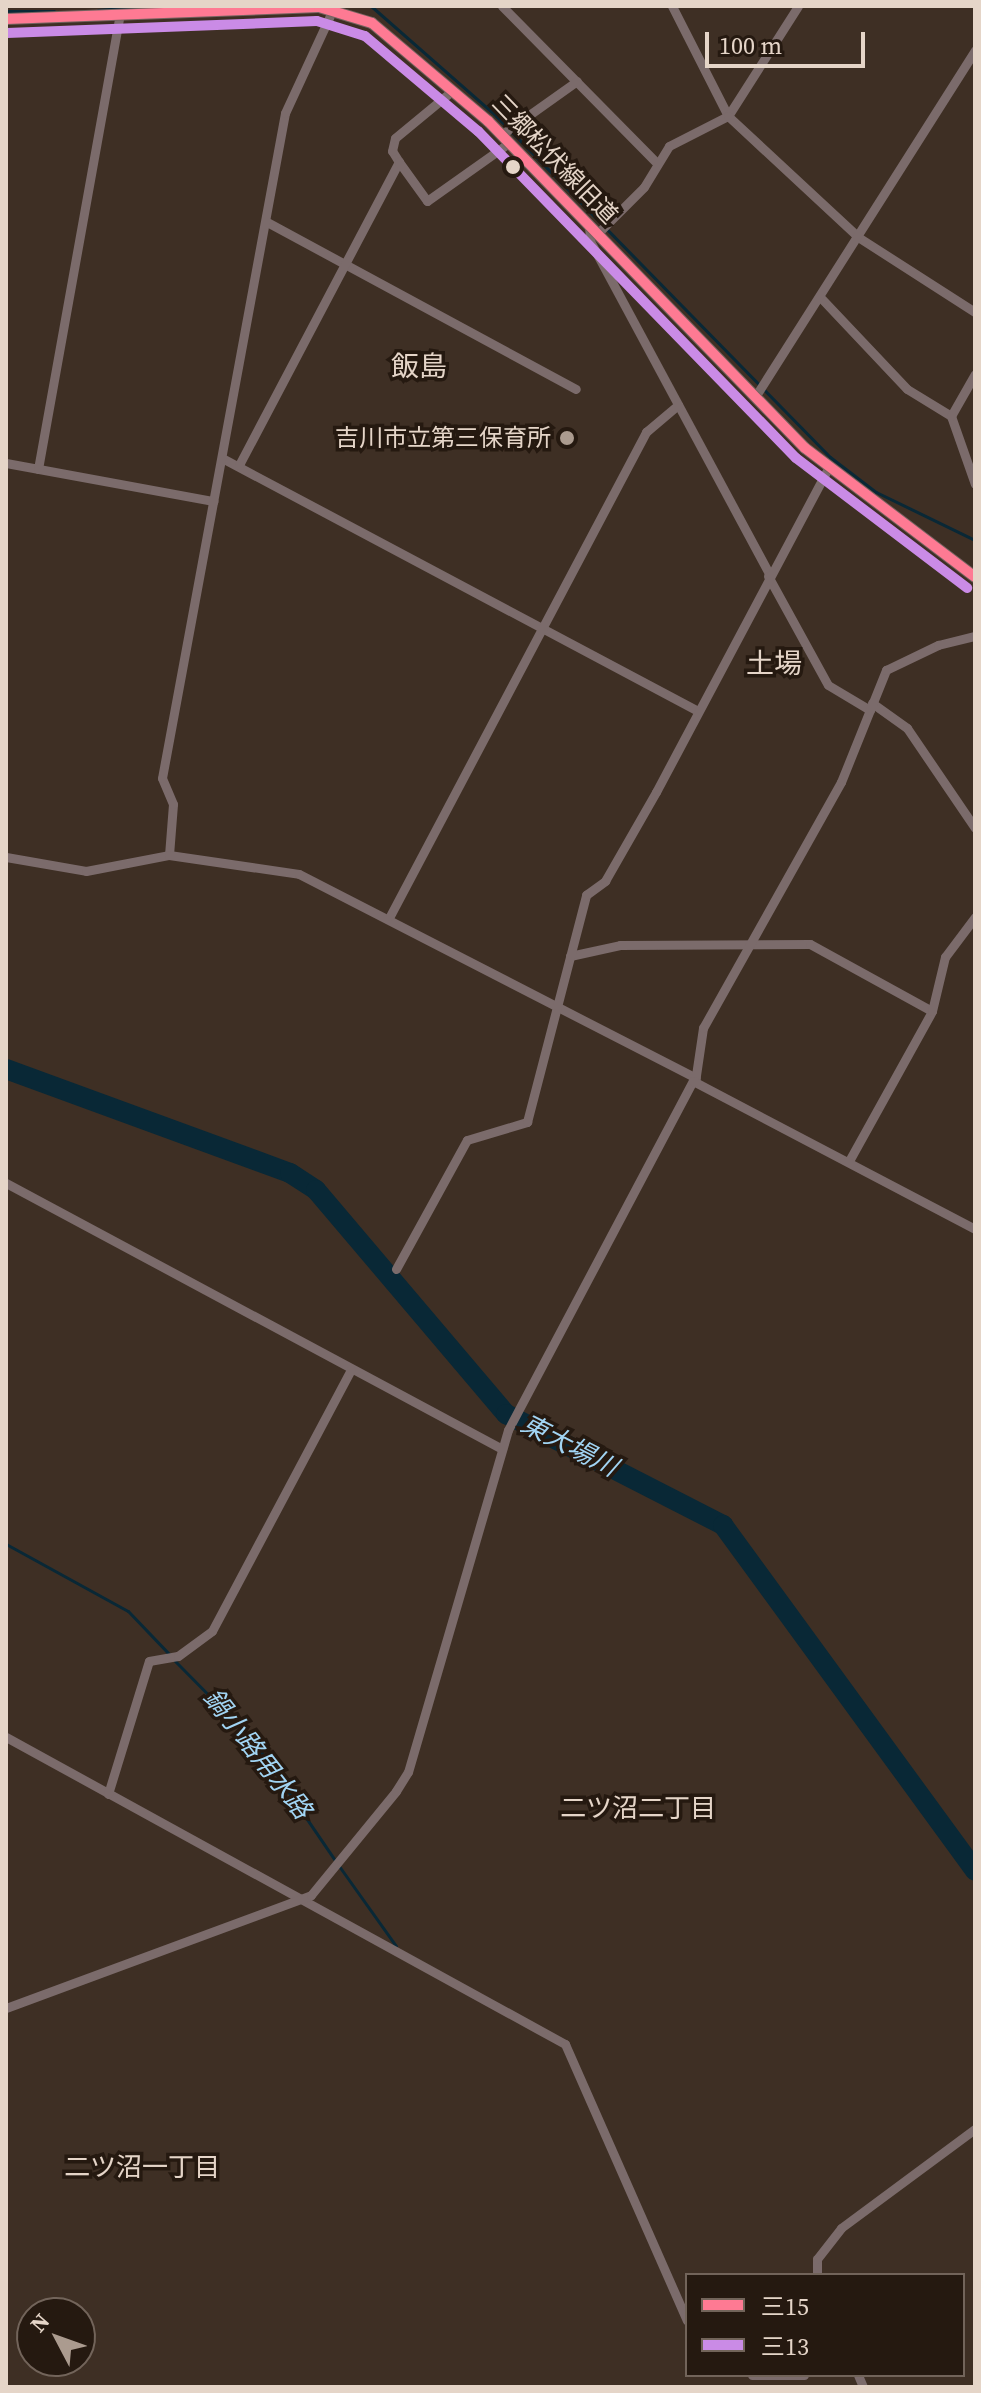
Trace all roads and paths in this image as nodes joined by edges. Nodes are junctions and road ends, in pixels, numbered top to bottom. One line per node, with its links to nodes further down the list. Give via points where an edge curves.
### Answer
1 (502, 6): 10 (street)
2 (672, 6): 12 (street)
3 (798, 6): 12 (street)
4 (334, 7): 5 (street, 三郷松伏線旧道); 11 (street, 三郷松伏線旧道, via 383,30); 16 (street, via 285,113)
5 (164, 10): 7 (street, 三郷松伏線旧道)
6 (66, 14): 7 (street, 三郷松伏線旧道); 8 (street, 三郷松伏線旧道)
7 (112, 14): 30 (street)
8 (8, 15)
9 (975, 50): 18 (street)
10 (577, 81): 13 (street); 14 (street)
11 (453, 90): 13 (street, 三郷松伏線旧道); 15 (street, via 395,138 392,151)
12 (728, 116): 14 (street, via 677,140); 18 (street)
13 (507, 133): 15 (street, via 427,201); 17 (street, 三郷松伏線旧道)
14 (655, 161): 17 (street, via 644,187)
15 (399, 162): 19 (street)
16 (267, 222): 19 (street); 27 (street)
17 (596, 230): 24 (street, 三郷松伏線旧道); 25 (street, via 590,241)
18 (858, 237): 20 (street); 21 (street)
19 (348, 263): 23 (street); 29 (street)
20 (821, 298): 24 (street); 26 (street, via 907,389)
21 (975, 312)
22 (975, 374): 26 (street)
23 (576, 389)
24 (756, 395): 31 (street, 三郷松伏線旧道)
25 (678, 405): 34 (street); 36 (street, via 646,432)
26 (951, 416): 32 (street)
27 (222, 458): 29 (street); 33 (street)
28 (6, 463): 30 (street)
29 (239, 465): 36 (street)
30 (38, 469): 33 (street)
31 (828, 469): 34 (street); 35 (street, 三郷松伏線旧道)
32 (975, 484)
33 (214, 501): 41 (street, via 162,778 173,804)
34 (768, 575): 38 (street, via 828,685); 39 (street)
35 (975, 577)
36 (544, 627): 39 (street); 43 (street)
37 (975, 636): 38 (street, via 938,645 886,670)
38 (871, 706): 40 (street, via 907,728); 45 (street, via 841,782)
39 (698, 711): 46 (street, via 605,881 586,895)
40 (975, 828)
41 (169, 855): 42 (street, via 86,871); 43 (street, via 299,874)
42 (6, 857)
43 (390, 916): 47 (street)
44 (975, 917): 48 (street, via 945,957)
45 (752, 946): 46 (street, via 620,945); 48 (street, via 810,944); 49 (street, via 703,1028)
46 (570, 956): 47 (street)
47 (555, 1005): 49 (street); 53 (street, via 527,1122 467,1140)
48 (932, 1011): 50 (street)
49 (696, 1080): 50 (street); 55 (street)
50 (849, 1161): 52 (street)
51 (6, 1183): 54 (street)
52 (975, 1229)
53 (396, 1269)
54 (351, 1370): 55 (street); 57 (street, via 212,1631 178,1656 149,1661)
55 (502, 1449): 58 (street, via 408,1772 320,1887)
56 (6, 1737): 57 (street)
57 (108, 1794): 58 (street)
58 (300, 1899): 59 (street); 62 (street, via 565,2044)
59 (6, 2008)
60 (975, 2129): 61 (street, via 841,2228 817,2259)
61 (817, 2273)
62 (685, 2315)

